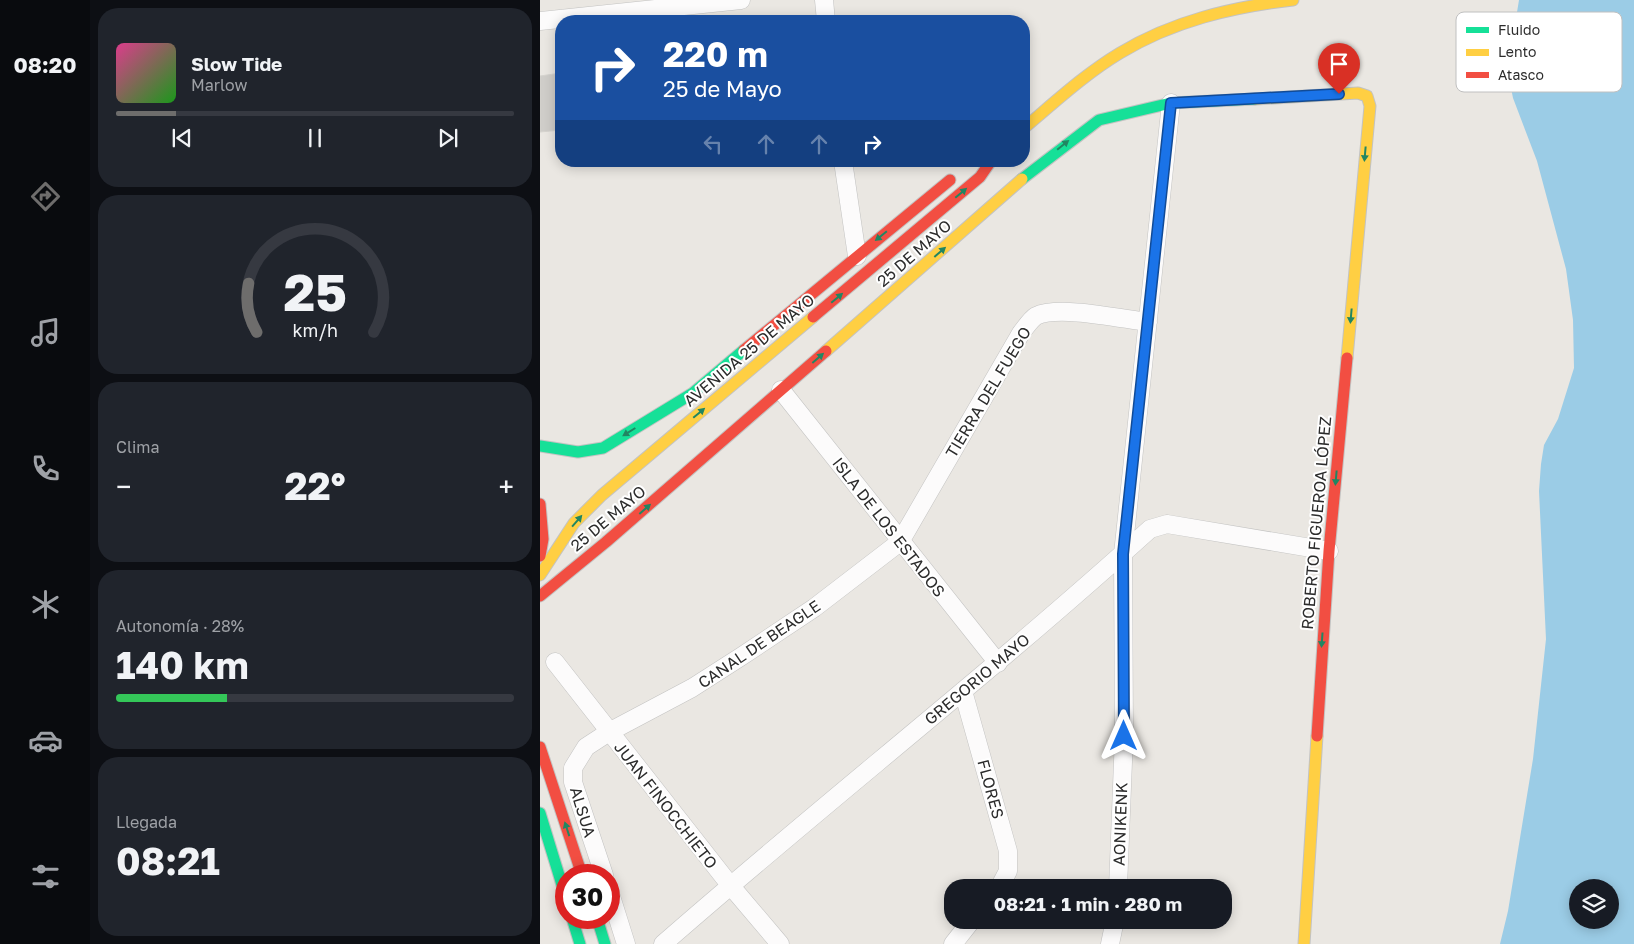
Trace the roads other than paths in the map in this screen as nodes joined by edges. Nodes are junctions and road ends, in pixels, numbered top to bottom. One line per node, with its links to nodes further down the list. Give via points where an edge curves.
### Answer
1 (741, 0): 4 (street)
2 (824, 0): 5 (street)
3 (1293, 0): 10 (street, via 1221,11 1175,25 1121,53 1078,82)
4 (597, 15)
5 (825, 15)
6 (555, 19): 7 (street)
7 (540, 21)
8 (1171, 103): 9 (street, 25 DE MAYO, via 1358,94 1367,96); 15 (street, AONIKENK); 16 (street, 25 DE MAYO, one-way to 8, via 1072,138 1099,120)
9 (1370, 106): 20 (street, ROBERTO FIGUEROA LÓPEZ, one-way to 20)
10 (1030, 123)
11 (844, 167): 14 (street)
12 (987, 167): 23 (street, AVENIDA 25 DE MAYO, one-way to 12, via 574,523 602,495 980,177)
13 (959, 173): 14 (street, AVENIDA 25 DE MAYO, one-way to 14)
14 (857, 256): 17 (street, AVENIDA 25 DE MAYO, one-way to 17, via 693,393 603,448 578,452)
15 (1148, 322): 19 (street, TIERRA DEL FUEGO, via 1080,313 1052,312 1035,316 1021,333); 21 (street, AONIKENK)
16 (781, 390): 19 (street, ISLA DE LOS ESTADOS); 24 (street, 25 DE MAYO, one-way to 16)
17 (540, 446)
18 (540, 504): 22 (street, via 543,539)
19 (900, 542): 26 (street, ISLA DE LOS ESTADOS); 28 (street, CANAL DE BEAGLE, via 814,608 742,656 692,688)
20 (1329, 551): 21 (street, GREGORIO MAYO, via 1167,524 1150,529); 49 (street, ROBERTO FIGUEROA LÓPEZ, one-way to 49)
21 (1123, 554): 26 (street, GREGORIO MAYO); 35 (street, AONIKENK, via 1124,736)
22 (540, 556)
23 (540, 575)
24 (540, 596)
25 (555, 662): 28 (street, JUAN FINOCCHIETO)
26 (998, 663): 27 (street, GREGORIO MAYO)
27 (963, 691): 34 (street, FLORES, via 1008,851 1008,871); 36 (street, GREGORIO MAYO)
28 (609, 732): 33 (street, ALSUA, via 586,748 573,768 573,782); 36 (street, JUAN FINOCCHIETO)
29 (540, 747): 32 (street, one-way to 29)
30 (540, 813): 31 (street)
31 (556, 864)
32 (578, 864)
33 (600, 864)
34 (1004, 879)
35 (1118, 879)
36 (730, 885): 45 (street, GREGORIO MAYO); 46 (street, JUAN FINOCCHIETO)
37 (620, 925): 44 (street)
38 (575, 929): 42 (street)
39 (600, 929): 43 (street)
40 (965, 929): 47 (street)
41 (1113, 929): 48 (street)
42 (580, 944)
43 (605, 944)
44 (626, 944)
45 (663, 944)
46 (780, 944)
47 (953, 944)
48 (1110, 944)
49 (1304, 944)

